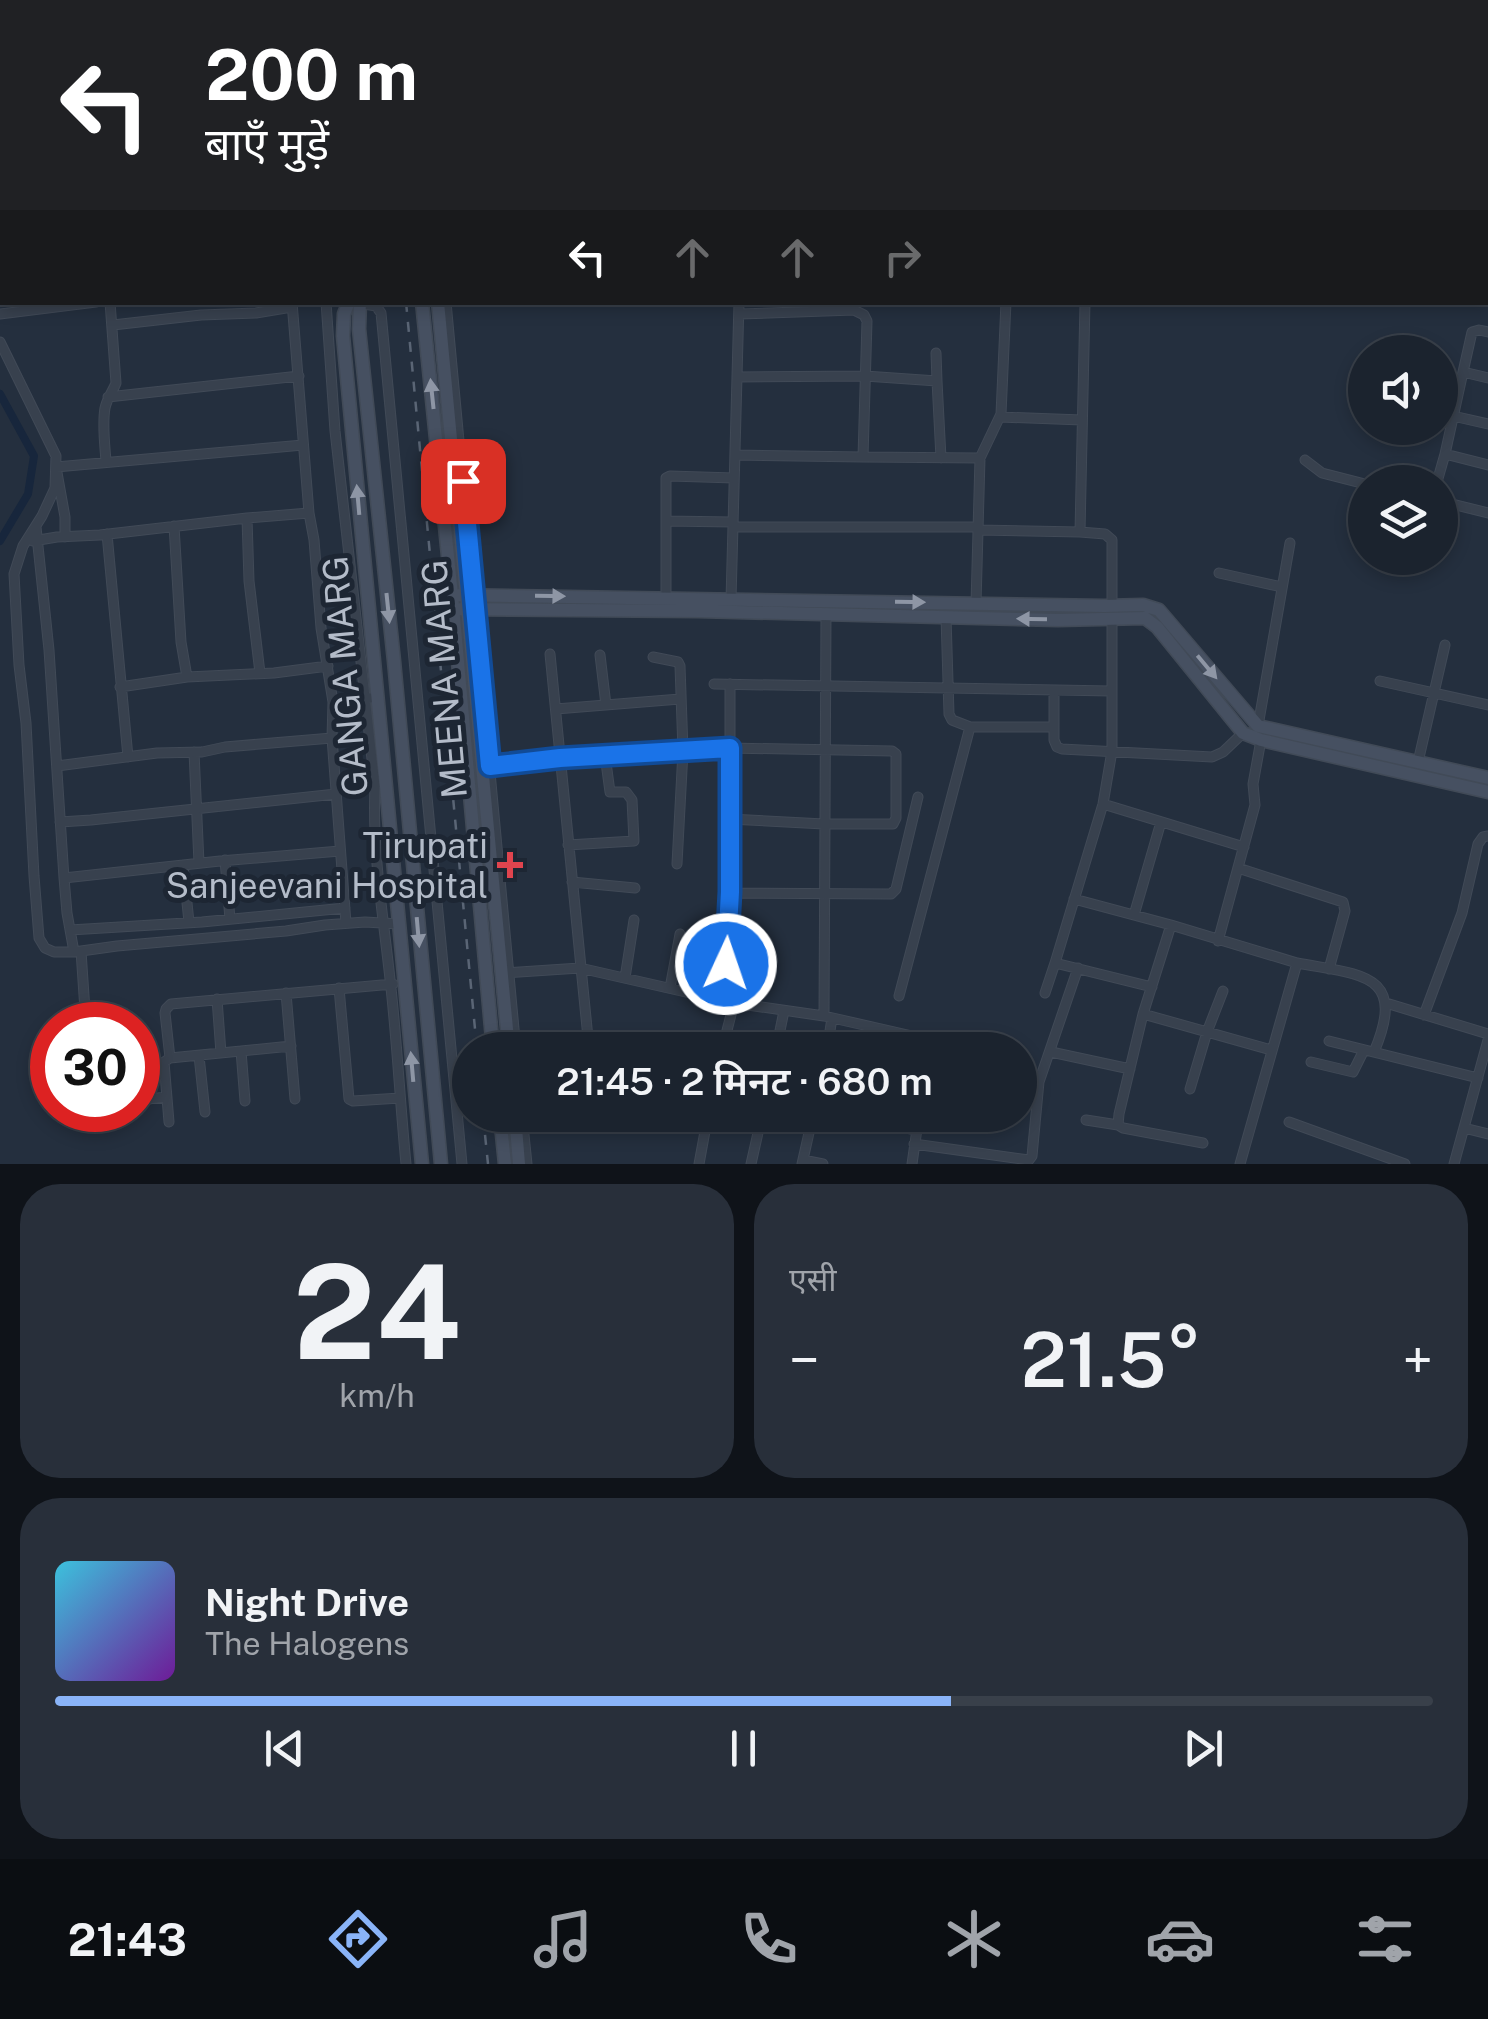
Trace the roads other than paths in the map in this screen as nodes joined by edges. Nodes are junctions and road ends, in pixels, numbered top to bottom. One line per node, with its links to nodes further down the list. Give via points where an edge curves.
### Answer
1 (72, 305): 14 (street)
2 (110, 305): 16 (street)
3 (292, 305): 16 (street); 21 (street)
4 (326, 305): 86 (street, via 335,431)
5 (348, 305): 86 (street, GANGA MARG, one-way to 5, via 343,336)
6 (359, 305): 214 (street, GANGA MARG, one-way to 214)
7 (370, 305): 215 (street, via 380,314)
8 (422, 305): 65 (street, one-way to 8)
9 (438, 305): 65 (street, MEENA MARG)
10 (446, 305): 65 (street)
11 (740, 305): 15 (street)
12 (1006, 305): 28 (street)
13 (1085, 305): 30 (street)
14 (0, 314)
15 (739, 314): 22 (street, via 859,312 866,321); 23 (street)
16 (113, 325): 27 (street, via 116,382)
17 (1488, 332): 20 (street, via 1472,332)
18 (0, 342): 43 (street)
19 (936, 352): 25 (street)
20 (1463, 372): 24 (street); 26 (street)
21 (299, 376): 27 (street); 32 (street)
22 (864, 376): 23 (street); 25 (street); 36 (street)
23 (737, 377): 35 (street)
24 (1488, 378)
25 (936, 381): 37 (street)
26 (1458, 394)
27 (108, 397): 40 (street)
28 (1000, 417): 30 (street); 38 (street)
29 (1458, 417): 31 (street)
30 (1082, 420): 55 (street)
31 (1488, 424)
32 (303, 445): 40 (street); 47 (street)
33 (1446, 445): 34 (street)
34 (1444, 454): 41 (street); 42 (street)
35 (735, 455): 36 (street); 44 (street)
36 (864, 458): 37 (street)
37 (941, 458): 38 (street)
38 (980, 458): 54 (street)
39 (1305, 460): 45 (street, via 1322,474)
40 (106, 462): 43 (street)
41 (1442, 465)
42 (1488, 465)
43 (56, 467): 52 (street, via 55,488); 57 (street)
44 (734, 478): 50 (street, via 666,478); 51 (street)
45 (1348, 480)
46 (1458, 506): 48 (street)
47 (309, 513): 49 (street); 74 (street)
48 (1488, 513)
49 (247, 518): 53 (street); 75 (street)
50 (666, 521): 51 (street); 63 (street)
51 (733, 525): 54 (street); 64 (street)
52 (36, 526): 58 (street); 59 (street)
53 (174, 526): 56 (street); 76 (street)
54 (978, 529): 55 (street); 66 (street)
55 (1080, 532): 67 (street, via 1112,540)
56 (107, 534): 57 (street); 81 (street)
57 (65, 537): 58 (street)
58 (38, 541): 59 (street); 106 (street)
59 (26, 542): 144 (street, via 14,574 15,608 39,938 54,952)
60 (1290, 544): 62 (street)
61 (1218, 573): 62 (street)
62 (1282, 587): 94 (street)
63 (666, 599): 64 (street); 65 (street, one-way to 63)
64 (731, 600): 66 (street, one-way to 66)
65 (465, 601): 68 (street); 107 (street, MEENA MARG)
66 (976, 604): 67 (street)
67 (1112, 612): 69 (street, one-way to 69); 84 (street); 94 (street, one-way to 94, via 1142,605 1159,610); 95 (street, via 1157,627)
68 (826, 615): 69 (street); 80 (street)
69 (946, 617): 82 (street)
70 (1445, 645): 85 (street)
71 (550, 654): 91 (street)
72 (600, 655): 89 (street)
73 (653, 657): 87 (street, via 678,662)
74 (328, 666): 75 (street); 88 (street)
75 (260, 673): 76 (street)
76 (187, 677): 81 (street)
77 (1380, 681): 85 (street)
78 (714, 684): 79 (street)
79 (730, 684): 80 (street); 97 (street)
80 (827, 685): 82 (street); 99 (street)
81 (120, 687): 103 (street)
82 (947, 688): 83 (street); 92 (street, via 950,717)
83 (1054, 690): 84 (street); 93 (street)
84 (1111, 691): 100 (street)
85 (1434, 693): 90 (street); 105 (street)
86 (370, 698): 88 (street); 139 (street, GANGA MARG)
87 (680, 698): 89 (street); 98 (street)
88 (332, 702): 96 (street)
89 (606, 705): 91 (street)
90 (1488, 705)
91 (556, 709): 104 (street)
92 (970, 726): 93 (street); 160 (street)
93 (1054, 726): 100 (street, via 1062,749)
94 (1260, 733): 95 (street); 105 (street); 109 (street); 120 (street, via 1256,805)
95 (1243, 734): 100 (street, via 1212,757)
96 (332, 738): 101 (street); 110 (street)
97 (730, 748): 98 (street); 99 (street); 114 (street)
98 (683, 750): 102 (street); 124 (street)
99 (826, 750): 117 (street); 117 (street, via 892,752 898,758 893,824)
100 (1112, 751): 112 (street)
101 (194, 752): 103 (street); 113 (street)
102 (605, 755): 104 (street); 119 (street, via 610,792 626,792 632,800 634,841)
103 (128, 757): 106 (street)
104 (560, 758): 107 (street); 119 (street)
105 (1418, 762): 108 (street)
106 (56, 766): 115 (street)
107 (480, 768): 150 (street, MEENA MARG); 151 (street, MEENA MARG)
108 (1488, 778)
109 (1488, 792)
110 (336, 794): 113 (street); 121 (street)
111 (918, 797): 131 (street, via 896,889)
112 (1102, 804): 116 (street); 132 (street)
113 (197, 808): 115 (street); 123 (street)
114 (730, 819): 117 (street); 130 (street)
115 (60, 822): 127 (street)
116 (1161, 822): 120 (street); 134 (street)
117 (824, 824): 131 (street)
118 (1488, 836): 167 (street, via 1478,844 1462,913)
119 (568, 845): 128 (street)
120 (1244, 848): 126 (street)
121 (340, 851): 122 (street); 133 (street)
122 (224, 860): 123 (street); 135 (street)
123 (200, 864): 125 (street)
124 (677, 864)
125 (183, 866): 127 (street); 137 (street)
126 (1238, 868): 143 (street); 149 (street, via 1342,902)
127 (64, 878): 141 (street)
128 (572, 882): 129 (street); 147 (street)
129 (636, 888)
130 (730, 892): 131 (street); 163 (street)
131 (823, 893): 168 (street)
132 (1074, 899): 134 (street); 145 (street)
133 (345, 908): 135 (street); 138 (street)
134 (1134, 915): 140 (street)
135 (230, 919): 137 (street)
136 (634, 920): 152 (street)
137 (188, 922): 141 (street)
138 (346, 923): 139 (street); 144 (street)
139 (391, 923): 153 (street, GANGA MARG)
140 (1171, 925): 143 (street); 156 (street)
141 (70, 930): 144 (street)
142 (680, 934): 155 (street)
143 (1218, 941): 146 (street)
144 (78, 952): 162 (street)
145 (1055, 962): 148 (street); 159 (street)
146 (1297, 963): 149 (street); 180 (street)
147 (580, 968): 150 (street); 152 (street); 171 (street)
148 (1078, 968): 156 (street); 183 (street)
149 (1329, 969): 164 (street, via 1374,983)
150 (505, 973): 151 (street); 170 (street, MEENA MARG)
151 (486, 974): 169 (street, MEENA MARG)
152 (625, 978): 155 (street)
153 (398, 983): 154 (street); 193 (street); 213 (street, GANGA MARG, one-way to 153)
154 (339, 988): 158 (street); 193 (street, via 348,1095 353,1101)
155 (670, 988): 163 (street)
156 (1152, 988): 166 (street)
157 (1223, 991): 176 (street)
158 (286, 993): 161 (street); 179 (street)
159 (1046, 994)
160 (900, 996)
161 (218, 999): 184 (street); 186 (street, via 168,1006)
162 (83, 1002)
163 (729, 1002): 165 (street); 172 (street)
164 (1386, 1003): 167 (street); 182 (street, via 1387,1016)
165 (784, 1011): 168 (street); 173 (street)
166 (1144, 1014): 176 (street); 188 (street)
167 (1424, 1015): 177 (street)
168 (828, 1017): 174 (street); 175 (street)
169 (491, 1032)
170 (510, 1032)
171 (590, 1032)
172 (725, 1032)
173 (780, 1032)
174 (828, 1032)
175 (884, 1032)
176 (1207, 1032): 180 (street); 190 (street)
177 (1488, 1037): 189 (street)
178 (1328, 1041): 182 (street)
179 (291, 1046): 181 (street); 194 (street)
180 (1271, 1050): 222 (street)
181 (241, 1051): 184 (street); 195 (street)
182 (1369, 1051): 187 (street, via 1353,1072); 189 (street)
183 (1051, 1052): 188 (street); 210 (street, via 1039,1082 1030,1160)
184 (220, 1053): 185 (street)
185 (199, 1056): 186 (street); 196 (street)
186 (170, 1058): 191 (street, via 164,1062)
187 (1311, 1062)
188 (1130, 1069): 200 (street)
189 (1478, 1078): 201 (street)
190 (1190, 1088)
191 (167, 1097): 192 (street); 198 (street)
192 (160, 1098)
193 (400, 1098): 212 (street)
194 (296, 1100)
195 (245, 1101)
196 (205, 1112)
197 (1086, 1120): 200 (street)
198 (169, 1122)
199 (1289, 1122): 223 (street)
200 (1118, 1125): 209 (street)
201 (1464, 1128): 208 (street); 224 (street)
202 (502, 1132): 216 (street)
203 (520, 1132): 217 (street)
204 (705, 1132): 218 (street)
205 (759, 1132): 219 (street)
206 (810, 1132): 211 (street)
207 (916, 1132): 210 (street)
208 (1488, 1134)
209 (1203, 1143)
210 (914, 1144): 221 (street)
211 (803, 1162): 220 (street)
212 (406, 1164)
213 (422, 1164)
214 (441, 1164)
215 (462, 1164)
216 (505, 1164)
217 (523, 1164)
218 (698, 1164)
219 (752, 1164)
220 (823, 1164)
221 (912, 1164)
222 (1240, 1164)
223 (1405, 1164)
224 (1454, 1164)

